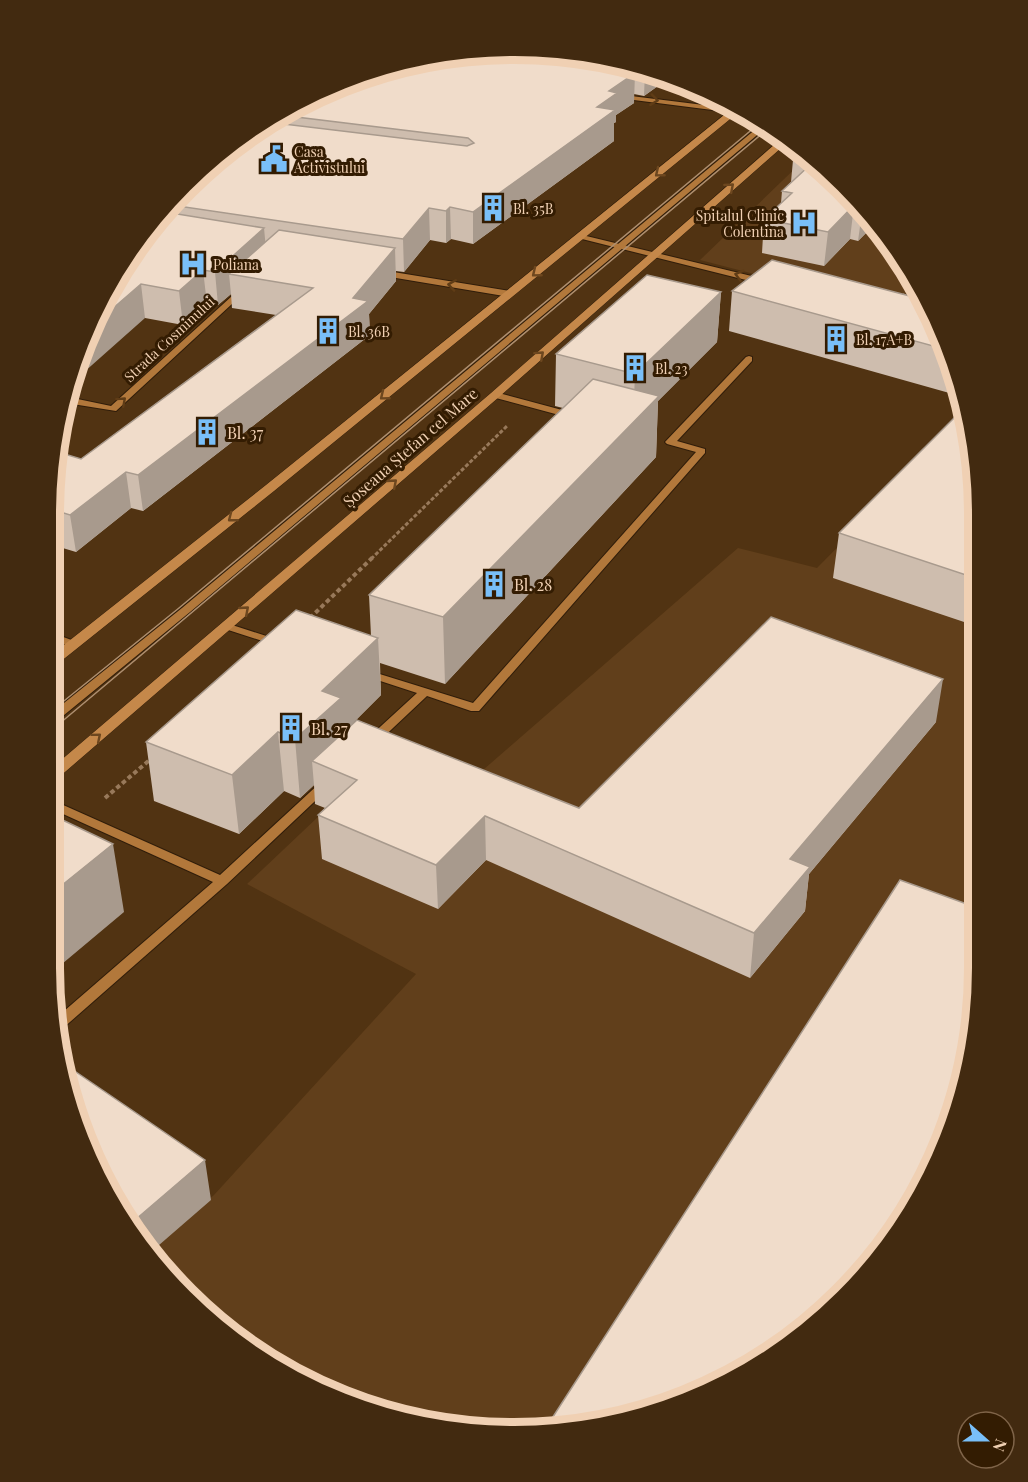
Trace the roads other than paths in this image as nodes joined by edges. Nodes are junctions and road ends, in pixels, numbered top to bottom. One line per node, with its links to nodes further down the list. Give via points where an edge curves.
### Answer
1 (608, 95): 2 (street, one-way to 2)
2 (716, 108)
3 (730, 115): 6 (main road, one-way to 6)
4 (757, 131): 7 (street, Șoseaua Ștefan cel Mare)
5 (778, 146): 8 (main road, Șoseaua Ștefan cel Mare, one-way to 5)
6 (581, 236): 7 (street); 12 (main road, one-way to 12)
7 (621, 245): 8 (street); 24 (street, Șoseaua Ștefan cel Mare)
8 (655, 254): 11 (street, one-way to 8); 14 (main road, Șoseaua Ștefan cel Mare, one-way to 8, via 600,308)
9 (368, 271): 12 (street, one-way to 9)
10 (252, 281): 15 (street, Strada Cosminului, one-way to 10, via 113,409)
11 (778, 286)
12 (510, 294): 19 (main road, one-way to 19)
13 (749, 359): 23 (street, via 665,440 702,451 475,708)
14 (495, 395): 16 (street); 17 (main road, Șoseaua Ștefan cel Mare, one-way to 14)
15 (74, 401)
16 (583, 418)
17 (226, 626): 20 (street); 26 (main road, Șoseaua Ștefan cel Mare, one-way to 17)
18 (60, 639): 19 (street)
19 (73, 644): 21 (main road)
20 (288, 647)
21 (60, 655)
22 (359, 670): 23 (street)
23 (424, 693): 25 (street)
24 (60, 712)
25 (363, 750)
26 (60, 769)
27 (336, 774): 29 (street)
28 (60, 808): 29 (street)
29 (222, 880): 30 (street)
30 (63, 1020)

